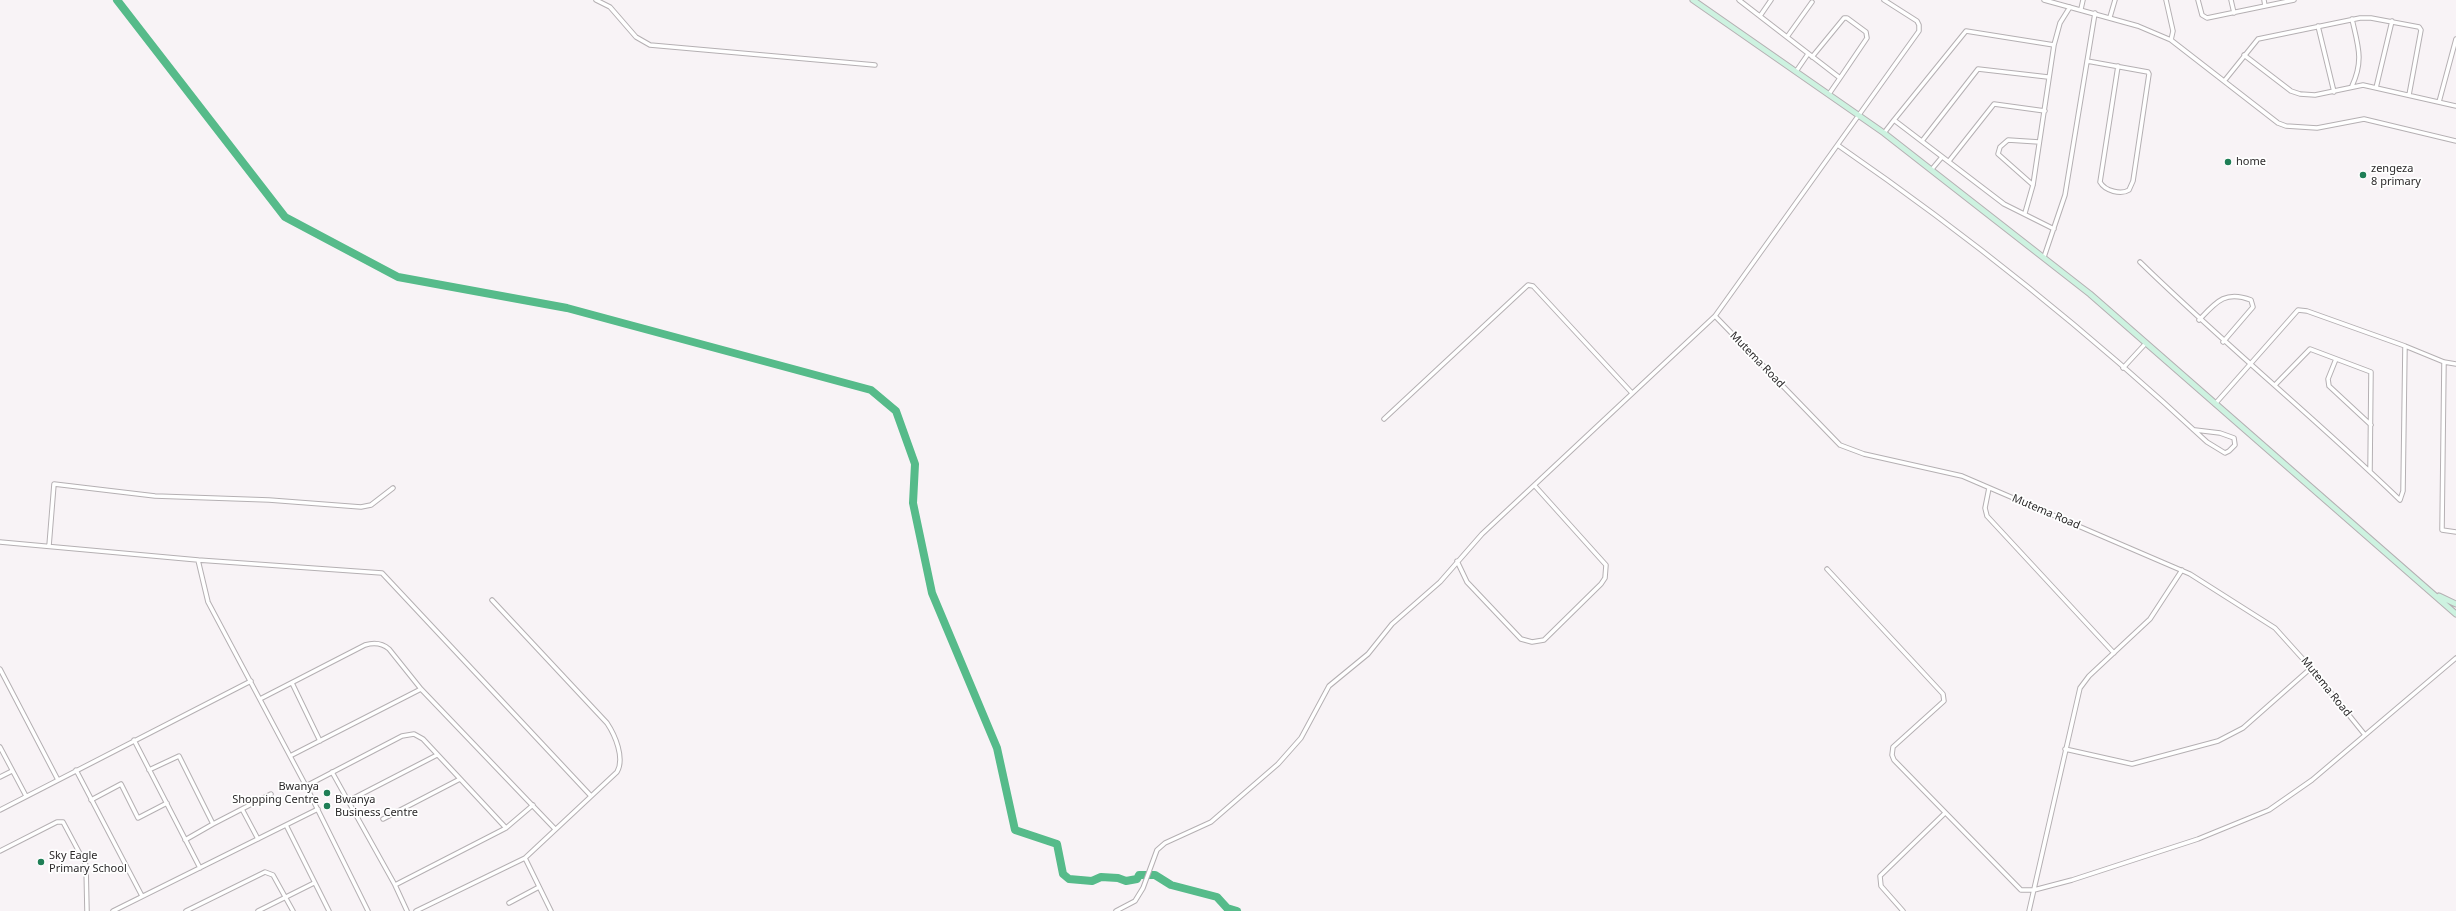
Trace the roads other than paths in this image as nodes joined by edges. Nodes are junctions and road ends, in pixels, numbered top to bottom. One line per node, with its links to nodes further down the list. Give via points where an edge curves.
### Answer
1 (596, 0): 33 (street, via 610,7 636,37 650,45)
2 (1693, 0): 35 (main road)
3 (1739, 0): 21 (street)
4 (1770, 0): 21 (street)
5 (1884, 0): 47 (street, via 1917,21 1919,31)
6 (2044, 0): 14 (street)
7 (2083, 0): 18 (street)
8 (2115, 0): 22 (street)
9 (2166, 0): 28 (street, via 2173,31)
10 (2198, 0): 19 (street, via 2204,17)
11 (2231, 0): 19 (street)
12 (2264, 0): 16 (street)
13 (2294, 0): 16 (street)
14 (2050, 1): 17 (street)
15 (1812, 2): 26 (street)
16 (2265, 6): 19 (street)
17 (2070, 7): 18 (street); 29 (street, via 2060,23)
18 (2081, 9): 20 (street)
19 (2234, 12)
20 (2095, 13): 22 (street); 32 (street)
21 (1760, 16): 26 (street)
22 (2110, 17): 28 (street)
23 (2352, 19): 24 (street, via 2365,17); 25 (street); 39 (street, via 2360,61 2359,71)
24 (2392, 21): 40 (street); 43 (street, via 2421,30)
25 (2318, 26): 30 (street, via 2258,39); 41 (street)
26 (1787, 37): 31 (street)
27 (2456, 38): 44 (street)
28 (2171, 40): 38 (street)
29 (2054, 45): 36 (street); 48 (street, via 1966,31)
30 (2244, 54): 38 (street); 41 (street, via 2296,93 2315,95)
31 (1810, 55): 35 (street); 37 (street); 37 (street, via 1844,18 1860,27 1866,32 1867,38)
32 (2087, 60): 34 (street); 59 (street, via 2065,195)
33 (875, 65)
34 (2118, 66): 34 (street, via 2148,72 2149,76 2133,181 2129,190 2123,192 2106,188 2100,182)
35 (1797, 70): 42 (main road)
36 (2048, 77): 46 (street); 50 (street, via 1978,69)
37 (1840, 78): 42 (street)
38 (2225, 80): 51 (street, via 2272,120 2286,126 2317,128 2364,119)
39 (2352, 86): 40 (street); 41 (street)
40 (2376, 88): 43 (street)
41 (2334, 92)
42 (1829, 94): 47 (main road)
43 (2409, 95): 44 (street)
44 (2439, 102): 45 (street)
45 (2456, 106)
46 (2045, 111): 52 (street); 55 (street, via 1994,104)
47 (1858, 114): 49 (main road); 53 (street)
48 (1894, 120): 49 (street); 50 (street)
49 (1884, 133): 56 (main road)
50 (1922, 141): 54 (street)
51 (2456, 141)
52 (2039, 142): 57 (street); 57 (street, via 2008,140 2000,147 1998,154)
53 (1839, 146): 62 (street); 71 (street, via 1962,235)
54 (1942, 157): 55 (street); 56 (street)
55 (1949, 161): 58 (street, via 2004,204)
56 (1932, 168): 60 (main road)
57 (2033, 185): 58 (street)
58 (2025, 213): 59 (street)
59 (2054, 230): 60 (street)
60 (2044, 257): 65 (main road)
61 (2140, 262): 63 (street)
62 (1715, 316): 73 (street); 81 (street, Mutema Road, via 1840,445 1864,454 1952,472)
63 (2199, 320): 64 (street); 64 (street, via 2220,298 2251,300 2253,306)
64 (2223, 342): 69 (street)
65 (2146, 343): 71 (street); 74 (main road)
66 (2404, 346): 68 (street); 69 (street, via 2307,310 2298,310); 78 (street, via 2403,491 2400,500)
67 (2336, 359): 72 (street, via 2308,349); 76 (street, via 2328,379 2329,386); 76 (street, via 2372,374)
68 (2444, 362): 70 (street); 82 (street, via 2442,530)
69 (2249, 363): 72 (street); 74 (street)
70 (2456, 364)
71 (2122, 368): 77 (street)
72 (2275, 385): 78 (street)
73 (1632, 393): 75 (street, via 1533,286 1528,285); 79 (street)
74 (2215, 404): 89 (main road)
75 (1384, 418)
76 (2371, 426): 78 (street)
77 (2195, 430): 77 (street, via 2222,453 2230,451 2235,445 2234,438 2229,435)
78 (2370, 471)
79 (1535, 486): 86 (street, via 1482,534); 86 (street, via 1606,566 1605,578 1601,584 1544,640 1532,642 1521,639 1467,582)
80 (392, 488): 84 (street, via 371,505 361,507 270,500 155,496 54,484)
81 (1989, 488): 88 (street, Mutema Road); 93 (street, via 1985,508 1987,516)
82 (2456, 532)
83 (0, 542): 84 (street)
84 (49, 546): 85 (street)
85 (198, 560): 97 (street, via 208,602); 118 (street, via 382,573)
86 (1457, 561): 154 (street, via 1440,582 1392,624 1368,654 1329,686 1301,738 1278,764 1211,822 1165,843 1157,850 1147,879 1135,901)
87 (1827, 569): 126 (street, via 1943,694 1944,701 1893,748 1892,755)
88 (2182, 570): 93 (street, via 2155,613); 95 (street, Mutema Road, via 2270,624)
89 (2432, 592): 91 (main road); 92 (main road)
90 (492, 600): 118 (street, via 601,715 611,729 619,769)
91 (2456, 604)
92 (2456, 614)
93 (2114, 653): 105 (street, via 2080,688)
94 (2456, 658): 101 (street)
95 (2310, 668): 101 (street, Mutema Road); 105 (street, via 2243,728 2218,741 2132,764)
96 (0, 669): 114 (street)
97 (251, 681): 100 (street); 102 (street)
98 (292, 683): 99 (street, via 365,645 375,643 389,650); 100 (street); 103 (street)
99 (422, 689): 103 (street); 122 (street)
100 (260, 699): 107 (street)
101 (2364, 735): 140 (street, via 2306,784 2269,810 2249,820 2183,844)
102 (134, 740): 108 (street); 109 (street)
103 (320, 741): 107 (street)
104 (0, 747): 110 (street)
105 (2065, 749): 140 (street)
106 (437, 755): 111 (street, via 421,736 408,734); 113 (street); 120 (street)
107 (290, 756): 115 (street)
108 (76, 770): 114 (street); 119 (street)
109 (150, 770): 121 (street); 128 (street, via 179,756)
110 (12, 771): 112 (street); 117 (street)
111 (332, 772): 115 (street); 120 (street)
112 (0, 777)
113 (460, 779): 127 (street); 130 (street)
114 (58, 780): 117 (street)
115 (306, 786): 124 (street)
116 (271, 794): 123 (street)
117 (26, 796): 125 (street)
118 (591, 796): 131 (street)
119 (91, 800): 121 (street, via 120,784 138,818); 141 (street)
120 (348, 801): 138 (street)
121 (166, 803): 133 (street)
122 (533, 805): 130 (street); 131 (street)
123 (242, 809): 128 (street); 132 (street)
124 (318, 809): 129 (street); 150 (street)
125 (0, 810)
126 (1945, 813): 140 (street, via 2021,890); 155 (street, via 1880,876 1880,886)
127 (383, 819)
128 (213, 824): 133 (street)
129 (286, 825): 132 (street); 137 (street)
130 (506, 828): 138 (street)
131 (555, 829): 135 (street)
132 (258, 839): 136 (street)
133 (186, 840): 136 (street)
134 (0, 851): 144 (street, via 57,822 63,822 86,864)
135 (525, 858): 139 (street); 152 (street)
136 (200, 868): 141 (street)
137 (314, 883): 142 (street); 149 (street)
138 (395, 885): 151 (street)
139 (539, 887): 143 (street); 153 (street)
140 (2034, 890): 156 (street)
141 (142, 896): 145 (street)
142 (286, 897): 146 (street, via 273,875 265,872); 147 (street); 148 (street)
143 (509, 903)
144 (87, 911)
145 (113, 911)
146 (186, 911)
147 (258, 911)
148 (293, 911)
149 (329, 911)
150 (368, 911)
151 (407, 911)
152 (416, 911)
153 (551, 911)
154 (1116, 911)
155 (1903, 911)
156 (2029, 911)

